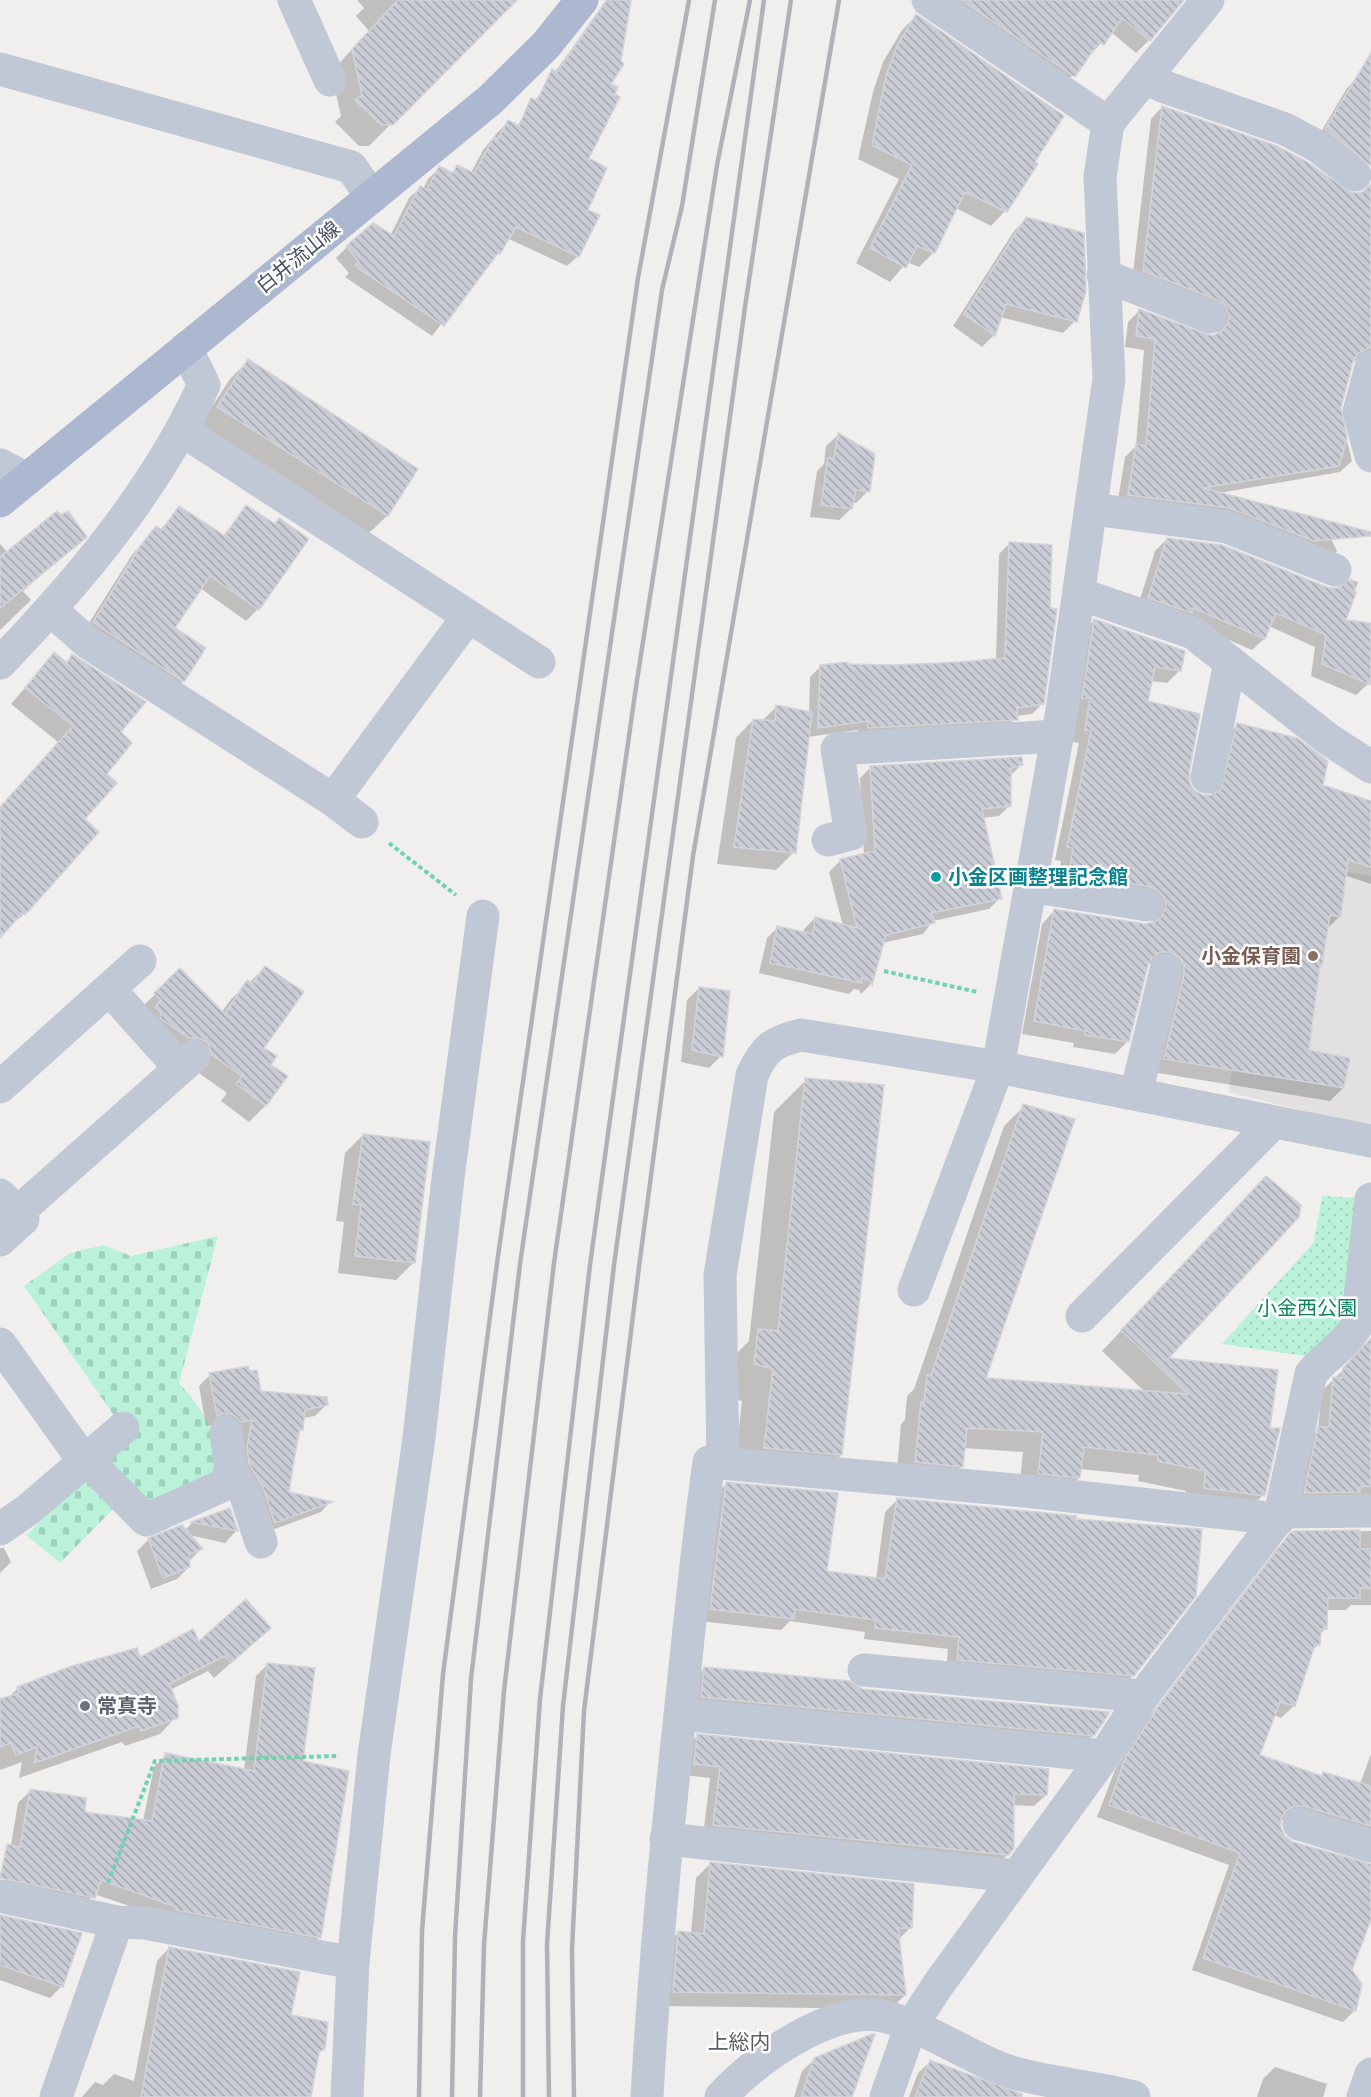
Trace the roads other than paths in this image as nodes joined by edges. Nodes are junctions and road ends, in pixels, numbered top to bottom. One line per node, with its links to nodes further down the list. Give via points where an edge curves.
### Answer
1 (294, 0): 7 (street)
2 (582, 0): 10 (main road, 白井流山線, via 546,45 490,100)
3 (928, 0): 8 (street)
4 (1208, 0): 6 (street)
5 (0, 69): 10 (street, via 351,167)
6 (1145, 77): 8 (street); 9 (street, via 1284,129 1317,146)
7 (330, 80)
8 (1108, 123): 11 (street, via 1100,177)
9 (1355, 175)
10 (372, 197): 13 (main road, 白井流山線)
11 (1103, 275): 12 (street); 19 (street)
12 (1210, 317)
13 (186, 348): 15 (street, via 204,385); 17 (main road, 白井流山線)
14 (1371, 367): 16 (street, via 1359,412)
15 (183, 431): 22 (street, via 121,525); 23 (street)
16 (1371, 456)
17 (13, 472): 18 (main road, 白井流山線)
18 (0, 501)
19 (1093, 509): 20 (street, via 1227,527); 21 (street)
20 (1335, 570)
21 (1080, 594): 25 (street, via 1193,633); 27 (street)
22 (51, 610): 26 (street); 30 (street, via 87,642)
23 (467, 618): 24 (street); 30 (street)
24 (539, 662)
25 (1230, 662): 28 (street); 29 (street)
26 (0, 663)
27 (1057, 736): 32 (street, via 837,749 851,834); 33 (street)
28 (1371, 767)
29 (1207, 777)
30 (333, 800): 31 (street)
31 (362, 822)
32 (828, 840)
33 (1030, 886): 34 (street); 39 (street)
34 (1147, 905)
35 (483, 916): 68 (street, via 419,1438 374,1755)
36 (140, 961): 38 (street)
37 (1166, 970): 41 (street)
38 (109, 989): 40 (street); 45 (street, via 187,1062)
39 (998, 1067): 41 (street); 46 (street); 52 (street, via 801,1035 779,1040 761,1056 752,1076 720,1275)
40 (0, 1087)
41 (1136, 1094): 42 (street)
42 (1274, 1122): 43 (street); 47 (street)
43 (1371, 1141)
44 (1371, 1199): 55 (street, via 1357,1325 1311,1374)
45 (6, 1216)
46 (914, 1290)
47 (1082, 1316)
48 (0, 1344): 51 (street)
49 (123, 1428): 51 (street)
50 (226, 1432): 53 (street)
51 (84, 1459): 53 (street, via 146,1520 224,1485); 56 (street, via 29,1509)
52 (723, 1462): 55 (street); 60 (street, via 709,1462)
53 (231, 1471): 57 (street, via 245,1493)
54 (1371, 1511): 55 (street, via 1283,1512)
55 (1278, 1519): 59 (street)
56 (0, 1529)
57 (261, 1542)
58 (864, 1670): 59 (street)
59 (1143, 1696): 61 (street)
60 (680, 1714): 61 (street); 63 (street)
61 (1104, 1756): 65 (street)
62 (1299, 1824): 64 (street)
63 (666, 1839): 65 (street); 73 (street)
64 (1371, 1846)
65 (1015, 1876): 69 (street)
66 (0, 1896): 67 (street)
67 (106, 1919): 68 (street); 71 (street)
68 (354, 1963): 72 (street)
69 (911, 2026): 74 (street, via 882,2016 838,2018 758,2062); 75 (street); 76 (street, via 1017,2073)
70 (1371, 2074): 77 (street)
71 (56, 2097)
72 (346, 2097)
73 (647, 2097)
74 (722, 2097)
75 (886, 2097)
76 (1134, 2097)
77 (1363, 2097)

